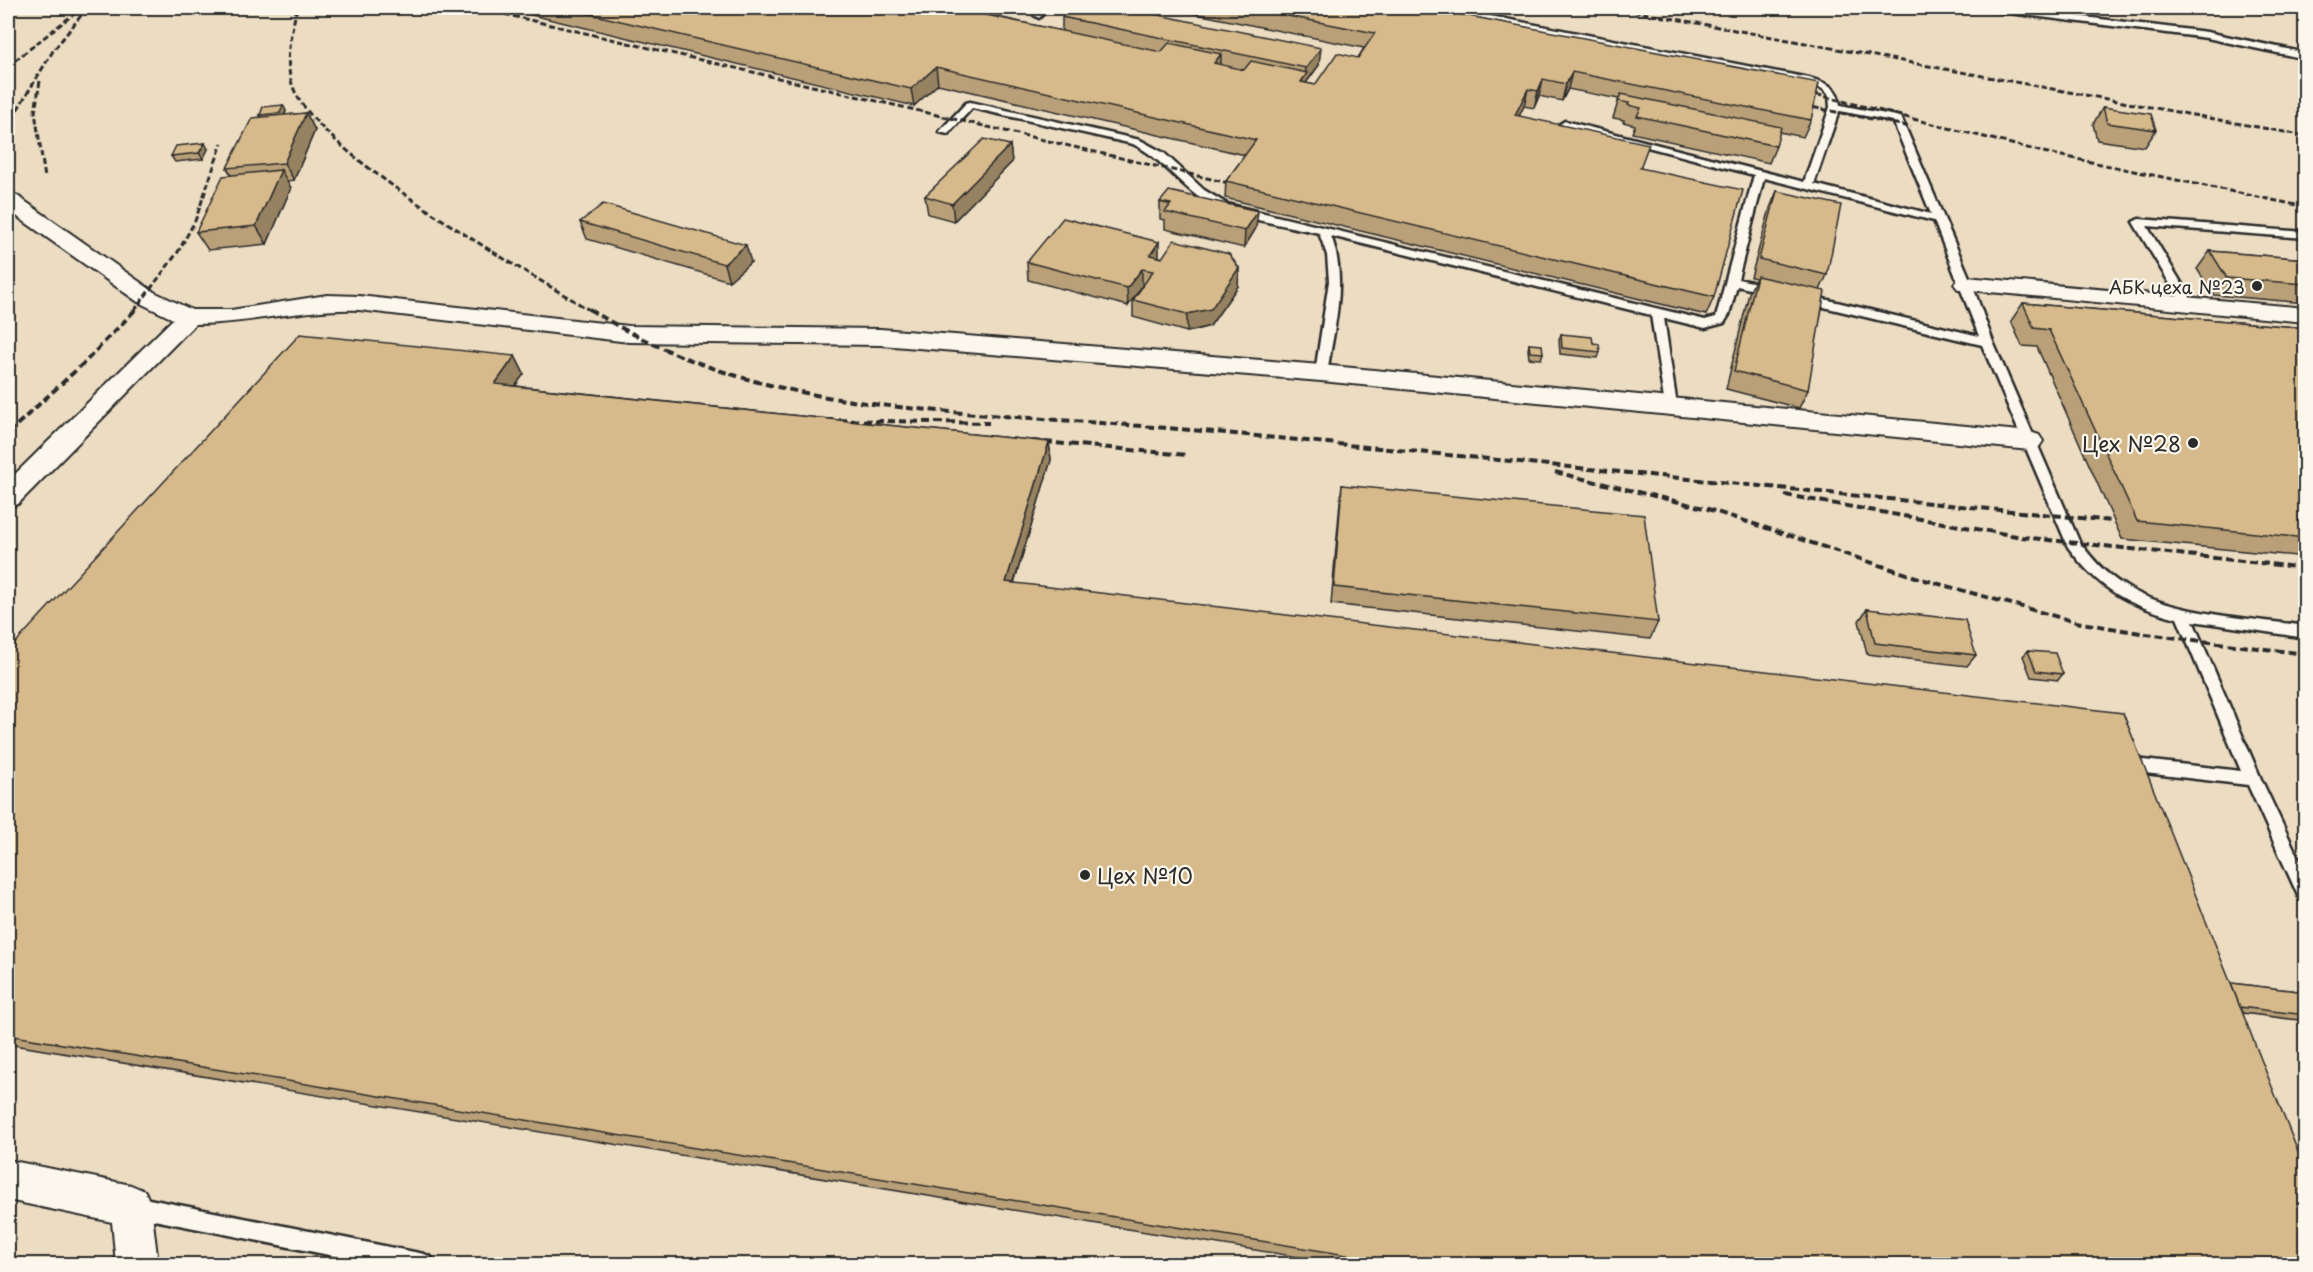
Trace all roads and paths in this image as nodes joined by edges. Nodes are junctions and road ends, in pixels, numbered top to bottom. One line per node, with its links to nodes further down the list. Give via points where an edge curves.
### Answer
1 (1438, 8): 4 (lane, via 1809,81 1831,90)
2 (1993, 8): 3 (lane, via 2207,35)
3 (2306, 56)
4 (1835, 107): 8 (lane); 10 (lane, via 1897,119)
5 (1565, 124): 7 (lane)
6 (944, 132): 11 (lane, via 970,105 1136,142 1157,152 1198,192 1214,202)
7 (1760, 173): 8 (lane); 13 (lane)
8 (1808, 186): 10 (lane)
9 (8, 200): 18 (street, via 146,297)
10 (1939, 219): 14 (lane)
11 (1324, 231): 16 (lane); 20 (lane, via 1333,255 1335,281)
12 (2306, 235): 15 (lane, via 2139,222)
13 (1732, 281): 16 (lane, via 1723,315 1714,323); 19 (lane)
14 (1966, 284): 15 (street); 19 (lane)
15 (2188, 304): 17 (street)
16 (1657, 313): 21 (lane)
17 (2306, 315)
18 (189, 317): 20 (street, via 231,317 327,302 359,303 629,334 881,337); 23 (street)
19 (1987, 342): 22 (lane)
20 (1321, 373): 21 (street)
21 (1671, 406): 22 (street)
22 (2030, 441): 24 (lane, via 2073,543 2085,561 2122,593)
23 (8, 497)
24 (2183, 614): 25 (lane); 27 (lane)
25 (2306, 632)
26 (2120, 765): 27 (lane)
27 (2253, 779): 28 (lane)
28 (2306, 894)
29 (8, 1180): 30 (street)
30 (131, 1205): 31 (street); 32 (lane)
31 (136, 1264)
32 (424, 1264)

